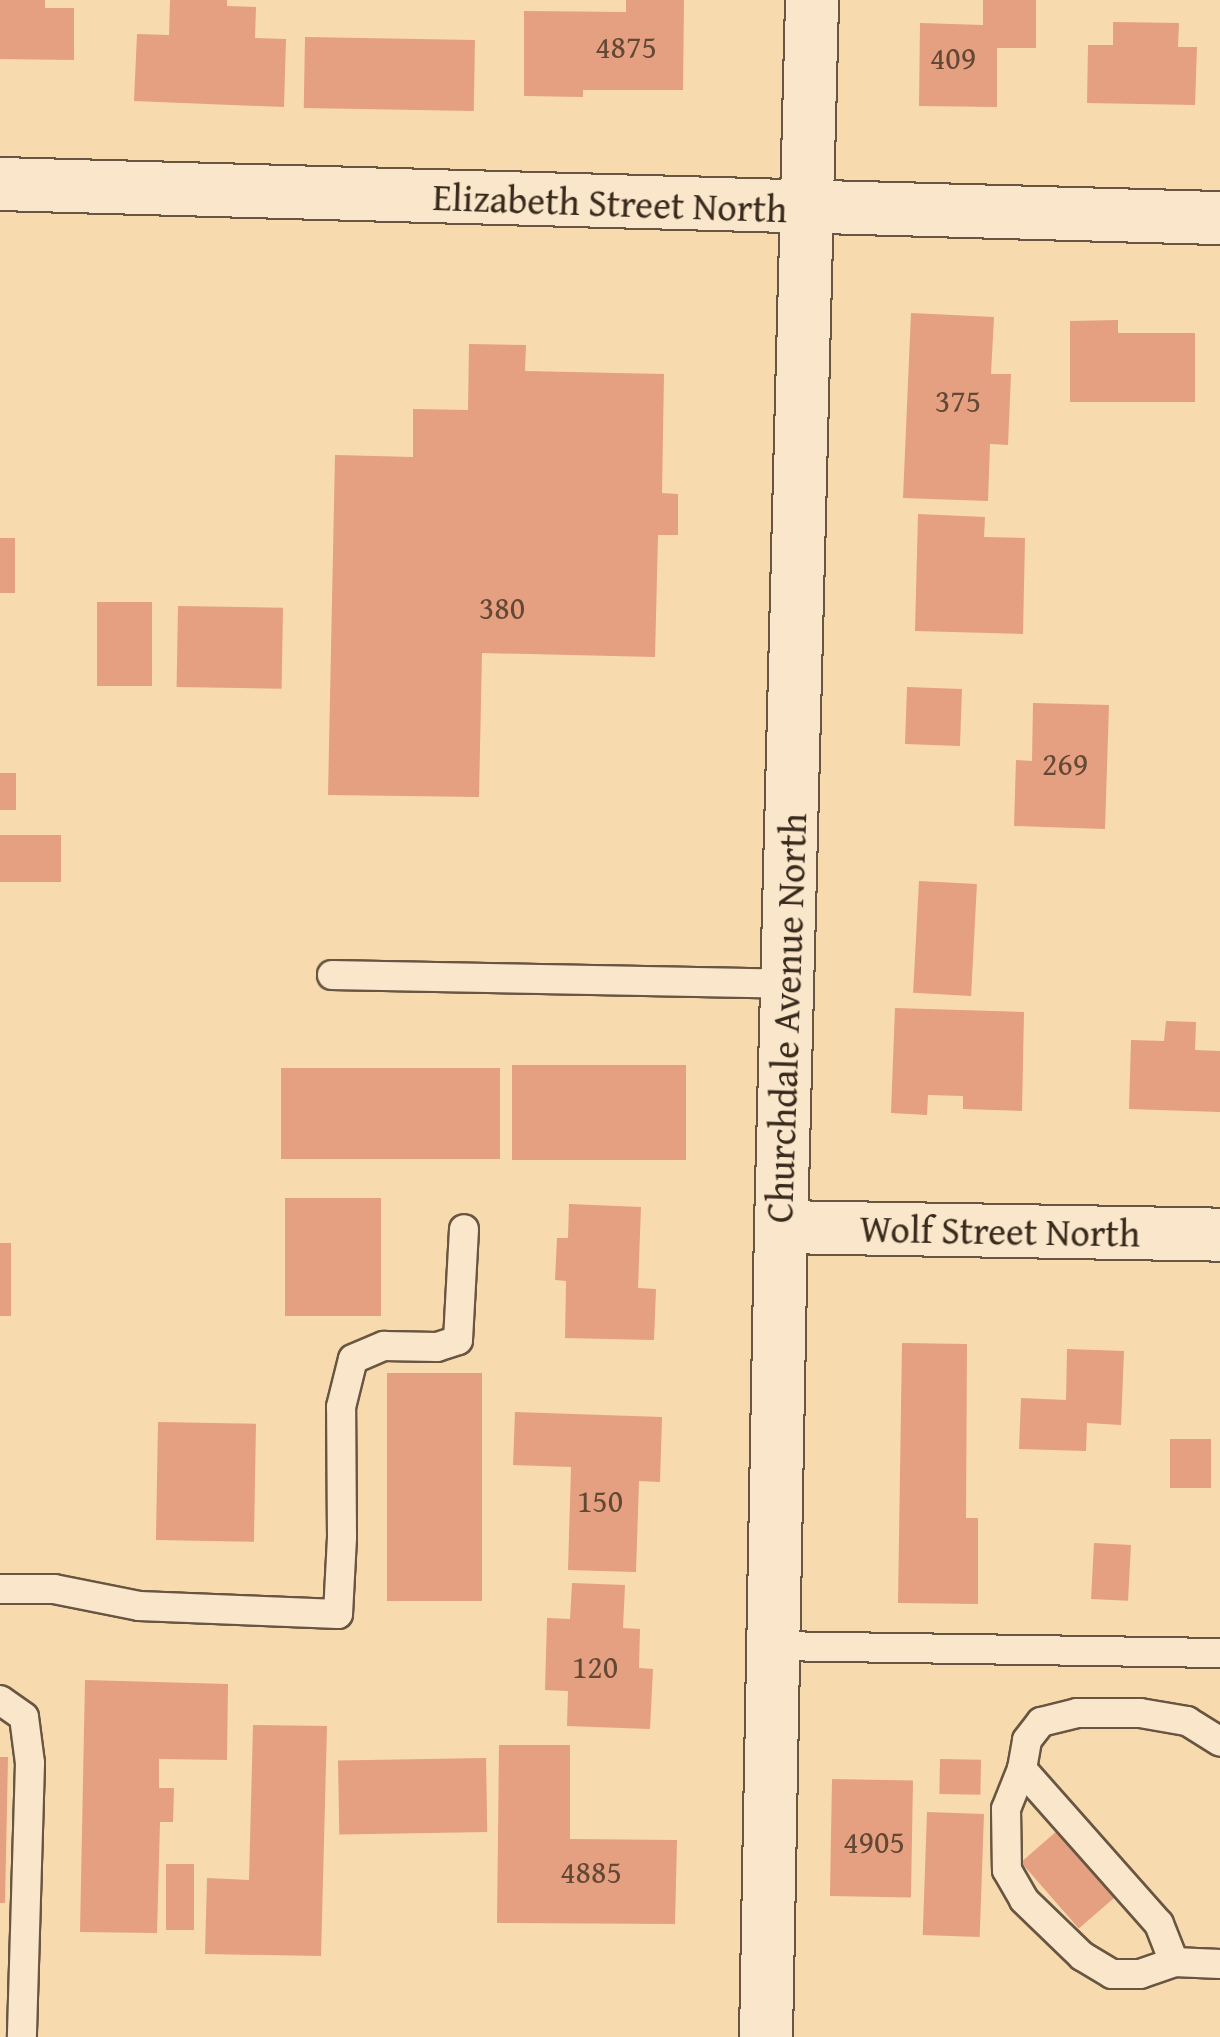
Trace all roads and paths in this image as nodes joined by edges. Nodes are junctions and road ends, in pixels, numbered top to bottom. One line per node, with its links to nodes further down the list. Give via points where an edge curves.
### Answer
1 (812, 0): 3 (street, Churchdale Avenue North)
2 (0, 184): 3 (street, Elizabeth Street North)
3 (808, 209): 4 (street, Elizabeth Street North); 6 (street, Churchdale Avenue North)
4 (1220, 218)
5 (332, 974): 6 (lane)
6 (787, 984): 7 (street, Churchdale Avenue North)
7 (780, 1227): 9 (street, Wolf Street North); 11 (street, Churchdale Avenue North)
8 (464, 1229): 10 (lane, via 458,1340 436,1347 384,1346 354,1359 340,1408 338,1614 139,1606 54,1588)
9 (1220, 1235)
10 (0, 1589)
11 (773, 1646): 12 (lane); 19 (street, Churchdale Avenue North)
12 (1220, 1654)
13 (0, 1700): 18 (lane, via 24,1717 30,1763)
14 (1220, 1742): 15 (lane, via 1187,1721 1140,1712 1077,1713 1042,1722 1027,1740)
15 (1022, 1769): 16 (lane, via 1160,1924); 16 (lane, via 1006,1809 1006,1854 1024,1900 1082,1956 1112,1974 1140,1974)
16 (1174, 1962): 17 (lane)
17 (1220, 1964)
18 (22, 2037)
19 (766, 2037)

